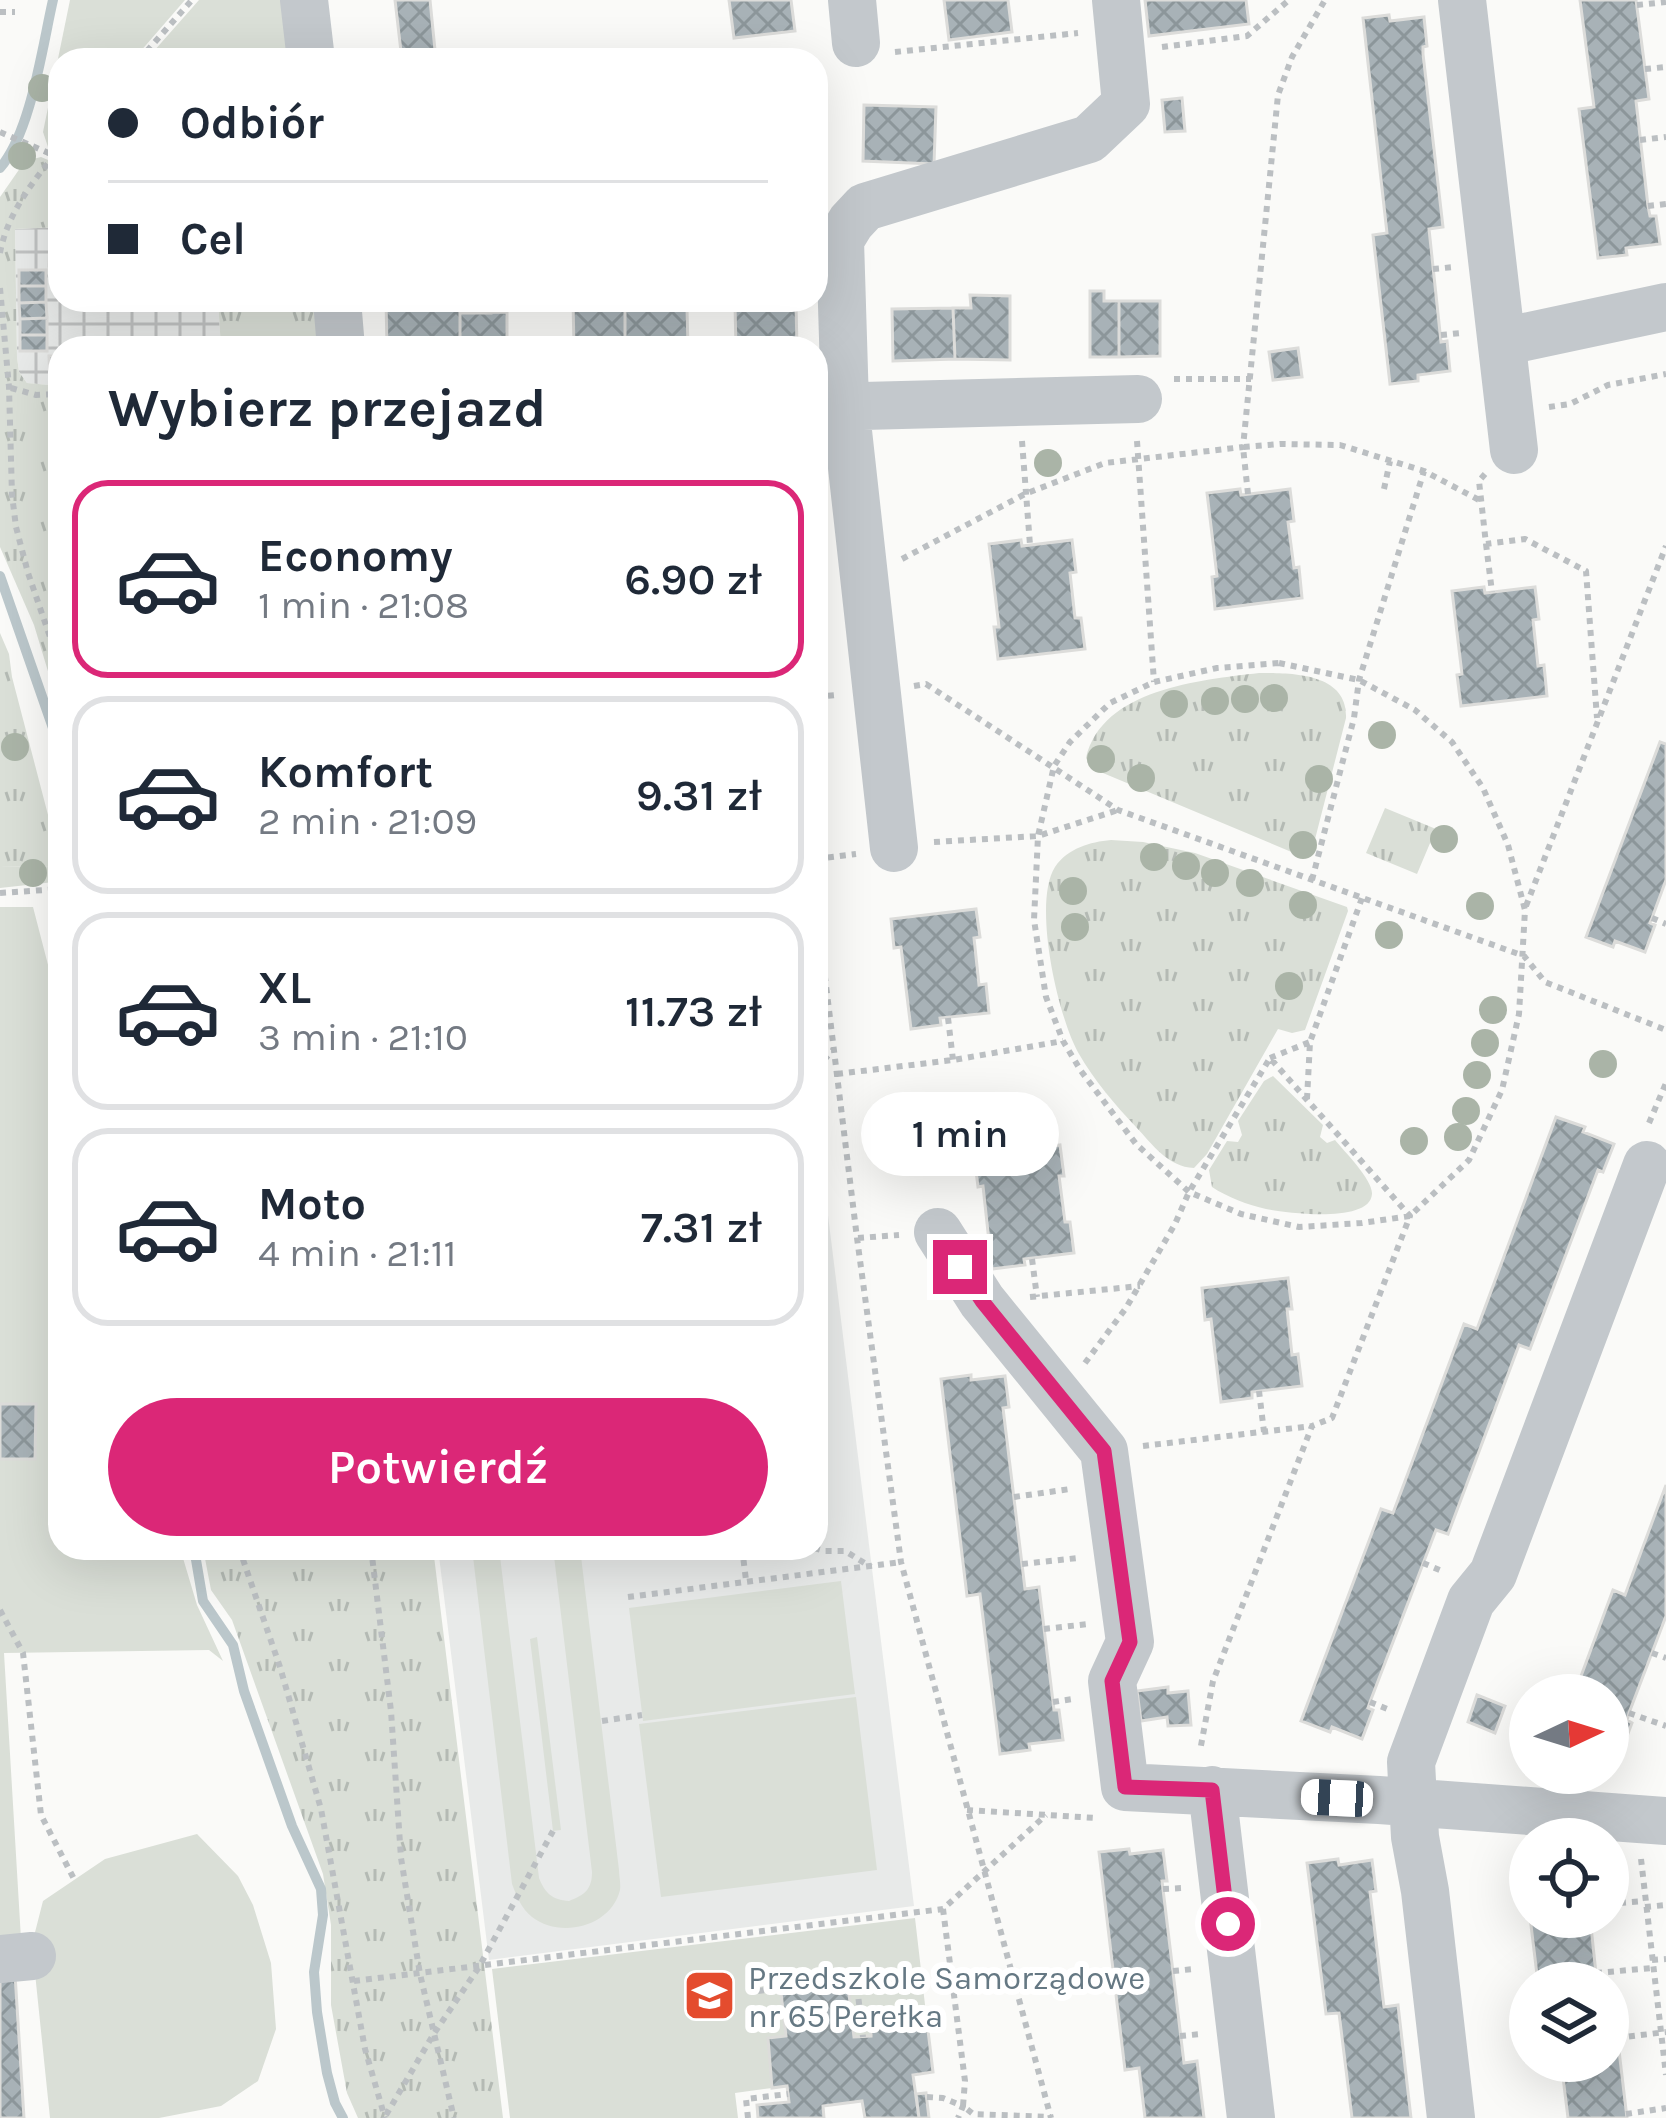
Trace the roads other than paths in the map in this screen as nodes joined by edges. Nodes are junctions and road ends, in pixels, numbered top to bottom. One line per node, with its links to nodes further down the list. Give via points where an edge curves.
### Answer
1 (304, 0): 4 (street)
2 (1462, 0): 6 (street)
3 (1128, 26): 8 (street, via 1126,104 1089,139 865,208 850,222 840,240)
4 (310, 48)
5 (1666, 307): 6 (street)
6 (1502, 342): 9 (street)
7 (1138, 399): 8 (street)
8 (831, 402): 10 (street)
9 (1512, 430)
10 (894, 848)
11 (1647, 1165): 14 (street, via 1493,1574 1471,1601 1424,1723 1412,1762)
12 (938, 1232): 13 (street, via 1106,1468 1130,1642 1112,1681 1125,1787)
13 (1202, 1790): 14 (street); 16 (street)
14 (1414, 1803): 15 (street); 17 (street)
15 (1653, 1835)
16 (1251, 2118)
17 (1451, 2118)

